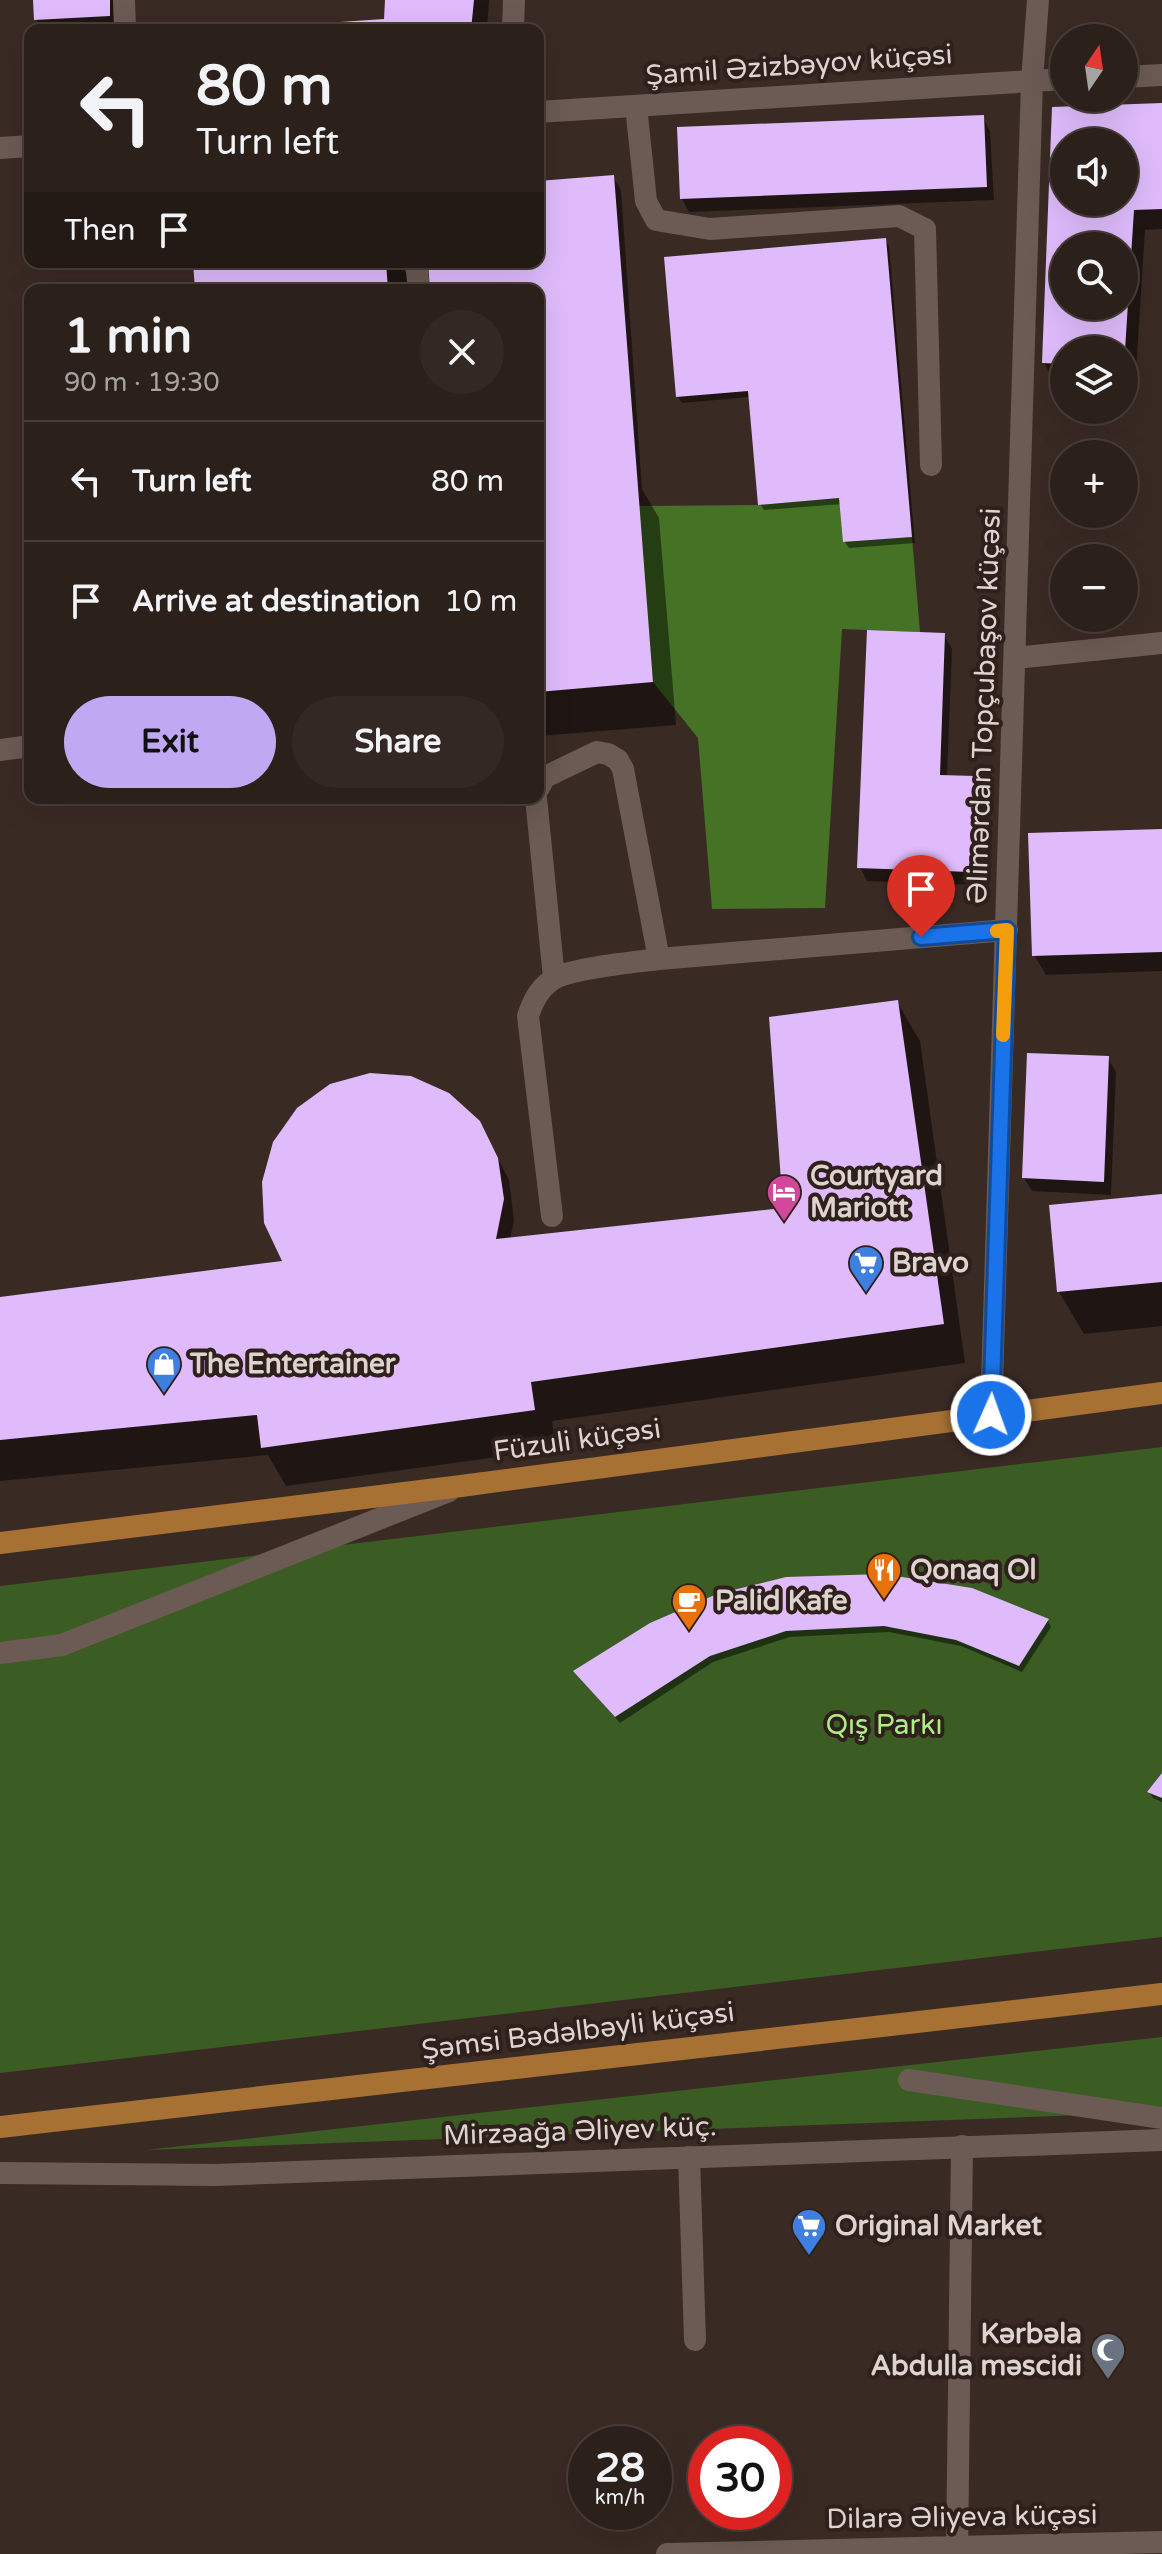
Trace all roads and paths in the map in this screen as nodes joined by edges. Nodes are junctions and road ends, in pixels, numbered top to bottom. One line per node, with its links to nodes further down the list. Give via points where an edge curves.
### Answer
1 (124, 0): 4 (street)
2 (514, 0): 5 (street)
3 (1038, 0): 9 (street, Əlimərdan Topçubaşov küçəsi)
4 (125, 24)
5 (513, 24)
6 (1162, 75): 7 (street)
7 (1138, 76)
8 (1050, 80): 9 (street, Şamil Əzizbəyov küçəsi)
9 (1032, 81): 10 (street, Şamil Əzizbəyov küçəsi); 16 (street, Əlimərdan Topçubaşov küçəsi)
10 (636, 106): 11 (street, Şamil Əzizbəyov küçəsi); 14 (street, via 646,201 656,220 710,229 899,216 925,229)
11 (544, 112)
12 (24, 146): 13 (street)
13 (0, 148)
14 (931, 465)
15 (1162, 643): 16 (street)
16 (1015, 658): 21 (street, Əlimərdan Topçubaşov küçəsi)
17 (24, 747): 18 (street)
18 (0, 750)
19 (544, 779): 22 (street, via 597,752 618,760)
20 (537, 804): 23 (street)
21 (1007, 930): 22 (street); 26 (street, Əlimərdan Topçubaşov küçəsi)
22 (659, 959): 23 (street)
23 (554, 978): 24 (street, via 533,999 528,1016)
24 (552, 1216)
25 (1162, 1393): 26 (main road, Füzuli küçəsi)
26 (991, 1415): 27 (main road, Füzuli küçəsi)
27 (461, 1486): 28 (main road, Füzuli küçəsi); 29 (street, via 62,1645)
28 (0, 1543)
29 (0, 1653)
30 (1162, 1994): 33 (main road, Şəmsi Bədəlbəyli küçəsi)
31 (909, 2080): 32 (street)
32 (1162, 2118)
33 (0, 2127)
34 (1162, 2140): 35 (street, Mirzəağa Əliyev küç.)
35 (962, 2146): 36 (street, Mirzəağa Əliyev küç.); 40 (street)
36 (689, 2157): 37 (street, Mirzəağa Əliyev küç., via 216,2175); 38 (street)
37 (0, 2173)
38 (695, 2340)
39 (1162, 2542): 40 (street, Dilarə Əliyeva küçəsi)
40 (957, 2551): 41 (street, Dilarə Əliyeva küçəsi)
41 (667, 2554)

